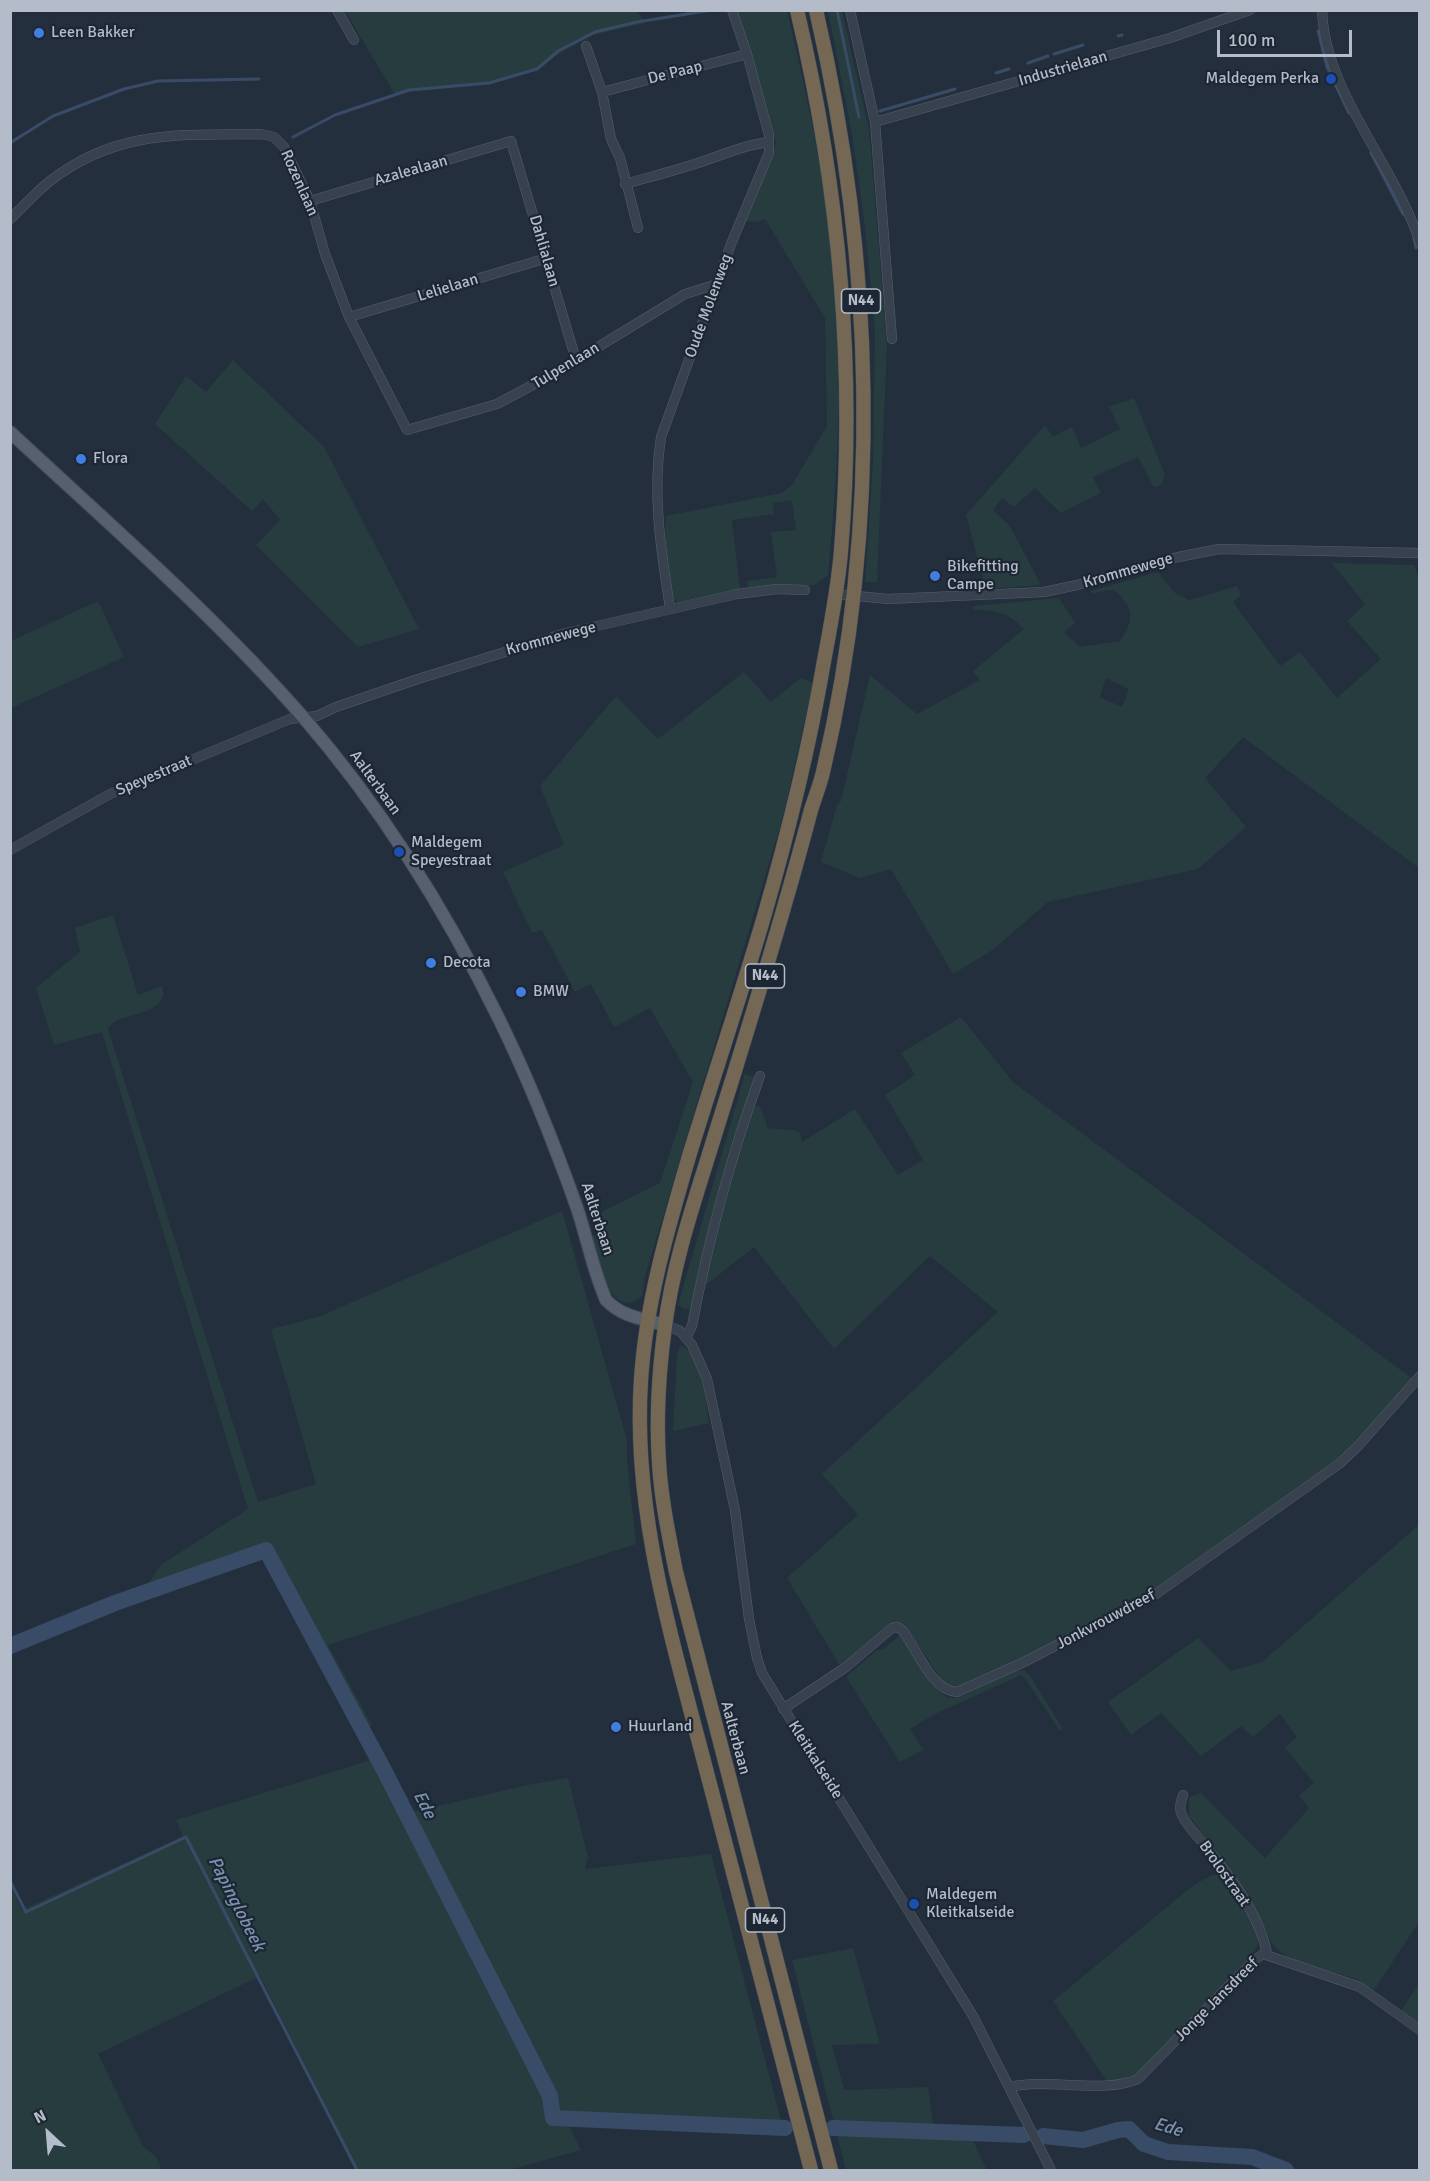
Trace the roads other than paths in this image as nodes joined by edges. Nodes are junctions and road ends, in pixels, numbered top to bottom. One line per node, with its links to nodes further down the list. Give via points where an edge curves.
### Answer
1 (337, 10): 8 (street)
2 (732, 10): 10 (street)
3 (797, 10): 29 (highway, N44, via 825,145 840,266 845,474)
4 (816, 10): 30 (highway, N44, via 843,142 860,291 864,420)
5 (850, 10): 12 (street)
6 (1250, 10): 12 (street, Industrielaan, via 1170,38)
7 (1323, 10): 19 (street, via 1323,29 1341,86 1399,193)
8 (354, 40)
9 (586, 46): 11 (street)
10 (747, 54): 11 (street, De Paap); 14 (street)
11 (602, 92): 15 (street)
12 (874, 122): 23 (street)
13 (512, 141): 16 (street, Azalealaan); 20 (street, Dahlialaan)
14 (769, 142): 15 (street); 21 (street, Oude Molenweg)
15 (626, 184): 18 (street)
16 (310, 201): 17 (street, Rozenlaan, via 284,147 274,137 169,135 131,141 78,162 50,181); 22 (street, Rozenlaan)
17 (10, 219)
18 (638, 228)
19 (1419, 243)
20 (547, 258): 22 (street, Lelielaan); 24 (street, Dahlialaan)
21 (717, 284): 24 (street, Tulpenlaan, via 685,294); 31 (street, Oude Molenweg, via 666,420 659,453 659,534)
22 (349, 317): 25 (street, Rozenlaan)
23 (892, 339)
24 (576, 360): 25 (street, Tulpenlaan, via 497,404)
25 (407, 430)
26 (10, 432): 32 (main road, Aalterbaan, via 214,623)
27 (1419, 553): 30 (street, Krommewege, via 1219,549 1044,592 888,599)
28 (805, 590): 31 (street, Krommewege, via 737,594)
29 (836, 594): 30 (street, Krommewege); 35 (highway, N44, via 792,820 671,1218)
30 (853, 596): 36 (highway, N44, via 849,639 822,777 775,944 688,1223)
31 (670, 608): 32 (street, Krommewege, via 487,656)
32 (304, 718): 33 (street, Speyestraat, via 290,719 110,794); 35 (main road, Aalterbaan, via 399,844 499,1018 542,1112 606,1300 621,1312)
33 (10, 850)
34 (760, 1076): 37 (street, via 711,1238)
35 (647, 1321): 36 (main road, Aalterbaan); 44 (highway, N44, via 640,1447 646,1517 695,1727)
36 (665, 1326): 37 (street, Kleitkalseide, via 680,1331); 45 (highway, Aalterbaan / N44, via 658,1422 666,1524 700,1670)
37 (686, 1338): 39 (street, Kleitkalseide, via 707,1379 737,1520 757,1658)
38 (1419, 1377): 39 (street, Jonkvrouwdreef, via 1339,1464 1156,1594 1118,1615 957,1692 942,1688 902,1630 892,1628 846,1667)
39 (783, 1709): 43 (street, Kleitkalseide, via 973,2016)
40 (1183, 1795): 41 (street, Brolostraat, via 1180,1808 1184,1818 1250,1912 1265,1940)
41 (1267, 1954): 42 (street, Jonge Jansdreef, via 1360,1987); 43 (street, Jonge Jansdreef, via 1258,1956 1138,2079 1114,2084)
42 (1419, 2030)
43 (1010, 2087): 46 (street, Kleitkalseide)
44 (811, 2170)
45 (831, 2170)
46 (1051, 2170)

